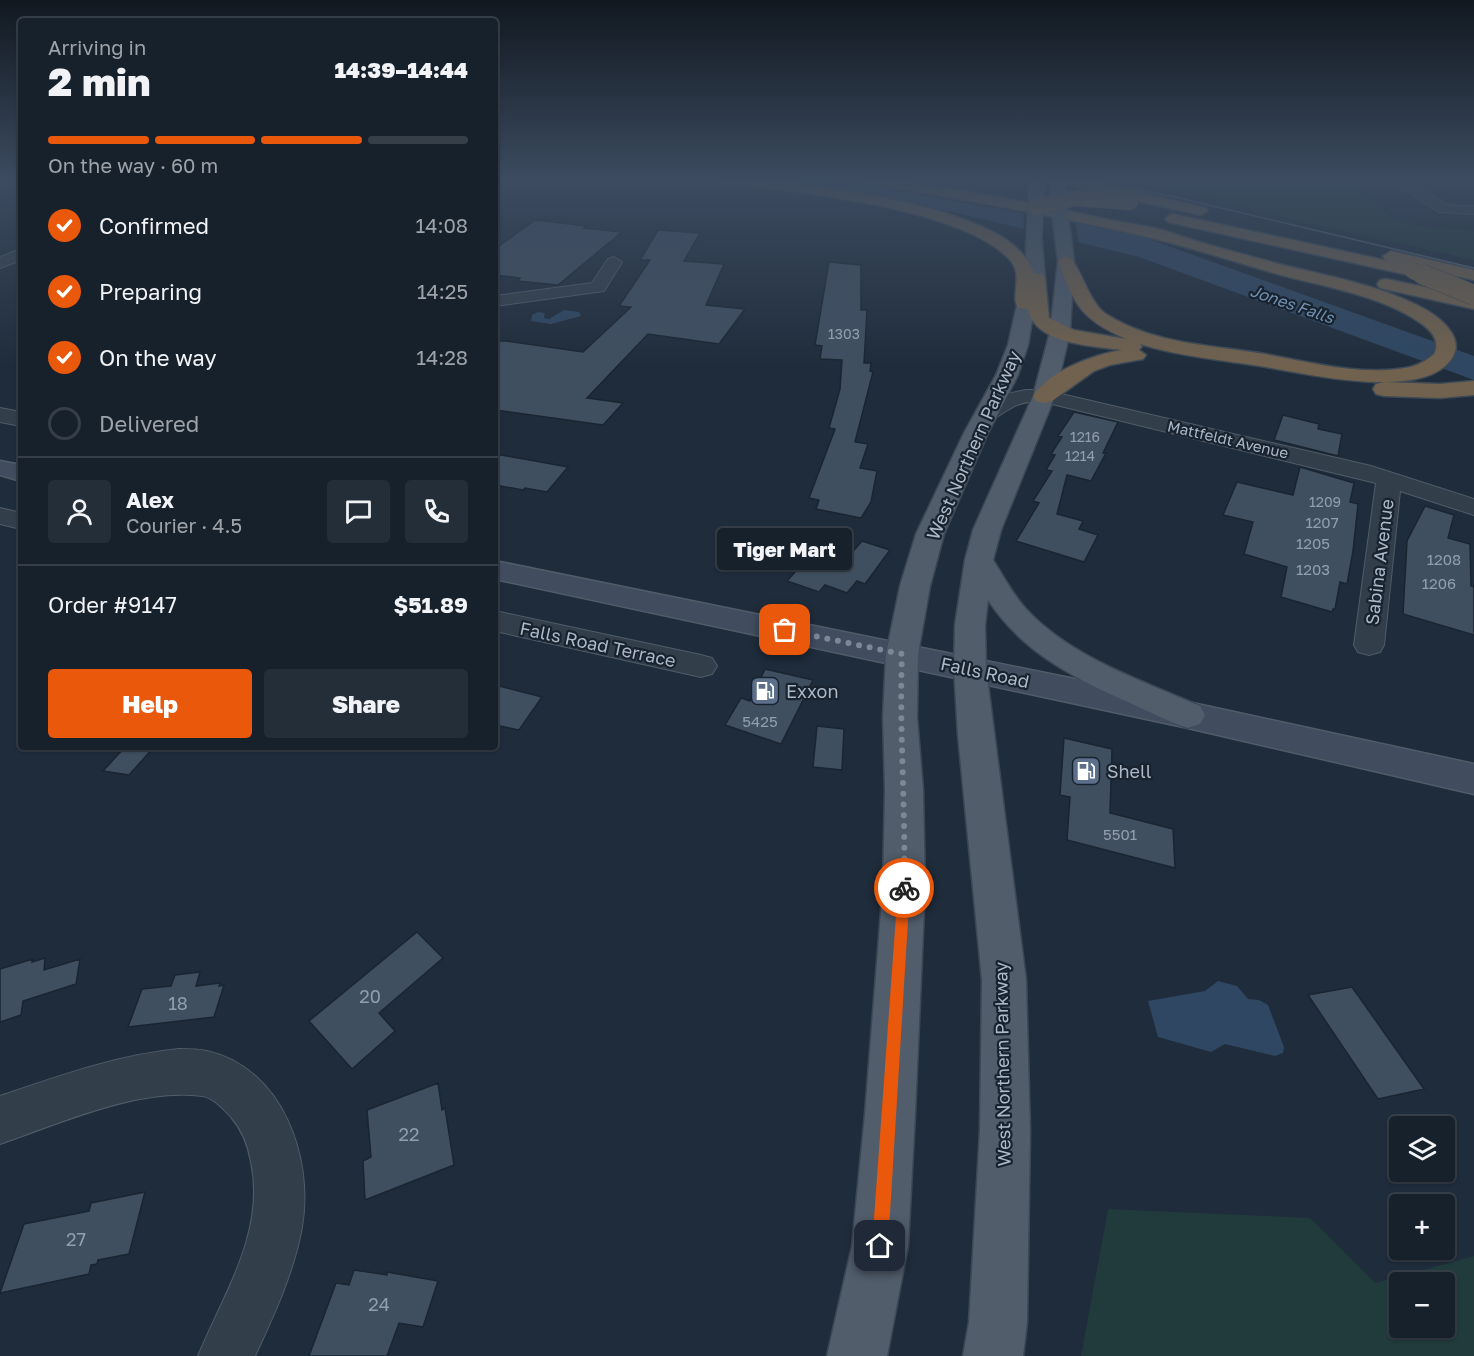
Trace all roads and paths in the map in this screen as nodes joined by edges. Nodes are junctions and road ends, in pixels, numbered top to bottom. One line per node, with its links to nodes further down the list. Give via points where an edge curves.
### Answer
1 (997, 241): 18 (highway, via 1020,262 1027,281)
2 (1034, 241): 14 (main road, West Northern Parkway, bridge)
3 (1063, 241): 9 (main road, West Northern Parkway, bridge)
4 (1180, 241): 9 (highway, via 1384,299 1422,315 1435,325 1444,335 1448,350 1428,368 1392,375 1342,374 1194,349 1139,335 1092,312 1083,301)
5 (1190, 241): 17 (highway)
6 (1235, 241): 15 (highway)
7 (1280, 241): 15 (highway, bridge, via 1413,271)
8 (1327, 241): 13 (highway)
9 (1064, 254): 19 (main road, West Northern Parkway)
10 (18, 255): 12 (street)
11 (623, 258): 16 (street, via 598,287)
12 (0, 263)
13 (1474, 275)
14 (1036, 278): 18 (main road, West Northern Parkway); 19 (highway, via 1041,320)
15 (1474, 293)
16 (498, 301)
17 (1474, 303)
18 (1025, 309): 24 (main road, West Northern Parkway, via 1007,375)
19 (1060, 332): 20 (highway); 22 (main road, West Northern Parkway)
20 (1197, 357): 21 (highway, via 1358,386 1440,391); 22 (highway, via 1138,355 1093,362 1077,369)
21 (1474, 388)
22 (1044, 396): 24 (street, Mattfeldt Avenue, via 1021,395); 28 (street, Mattfeldt Avenue); 32 (main road, West Northern Parkway, via 994,509)
23 (0, 415): 25 (street)
24 (984, 416): 36 (main road, West Northern Parkway, via 930,534)
25 (18, 418)
26 (0, 468): 27 (main road)
27 (18, 472)
28 (1389, 478): 29 (street, Mattfeldt Avenue); 35 (street, Sabina Avenue)
29 (1474, 507)
30 (0, 516): 31 (street)
31 (18, 519)
32 (979, 560): 38 (main road, West Northern Parkway, via 970,625); 39 (main road, via 1017,619 1052,646 1095,672)
33 (498, 571): 36 (main road, Falls Road)
34 (498, 622): 37 (street, Falls Road Terrace)
35 (1369, 645)
36 (902, 654): 38 (main road, Falls Road); 43 (main road, West Northern Parkway, via 904,886 890,1114 880,1246)
37 (701, 666)
38 (970, 669): 39 (main road, Falls Road); 44 (main road, West Northern Parkway, via 1004,980 1005,1130 998,1322)
39 (1188, 715): 40 (main road, Falls Road)
40 (1474, 779)
41 (0, 1120): 42 (street, via 110,1085 169,1073 205,1073 233,1085 256,1109 276,1156 281,1195 277,1228)
42 (226, 1356)
43 (857, 1356)
44 (993, 1356)

